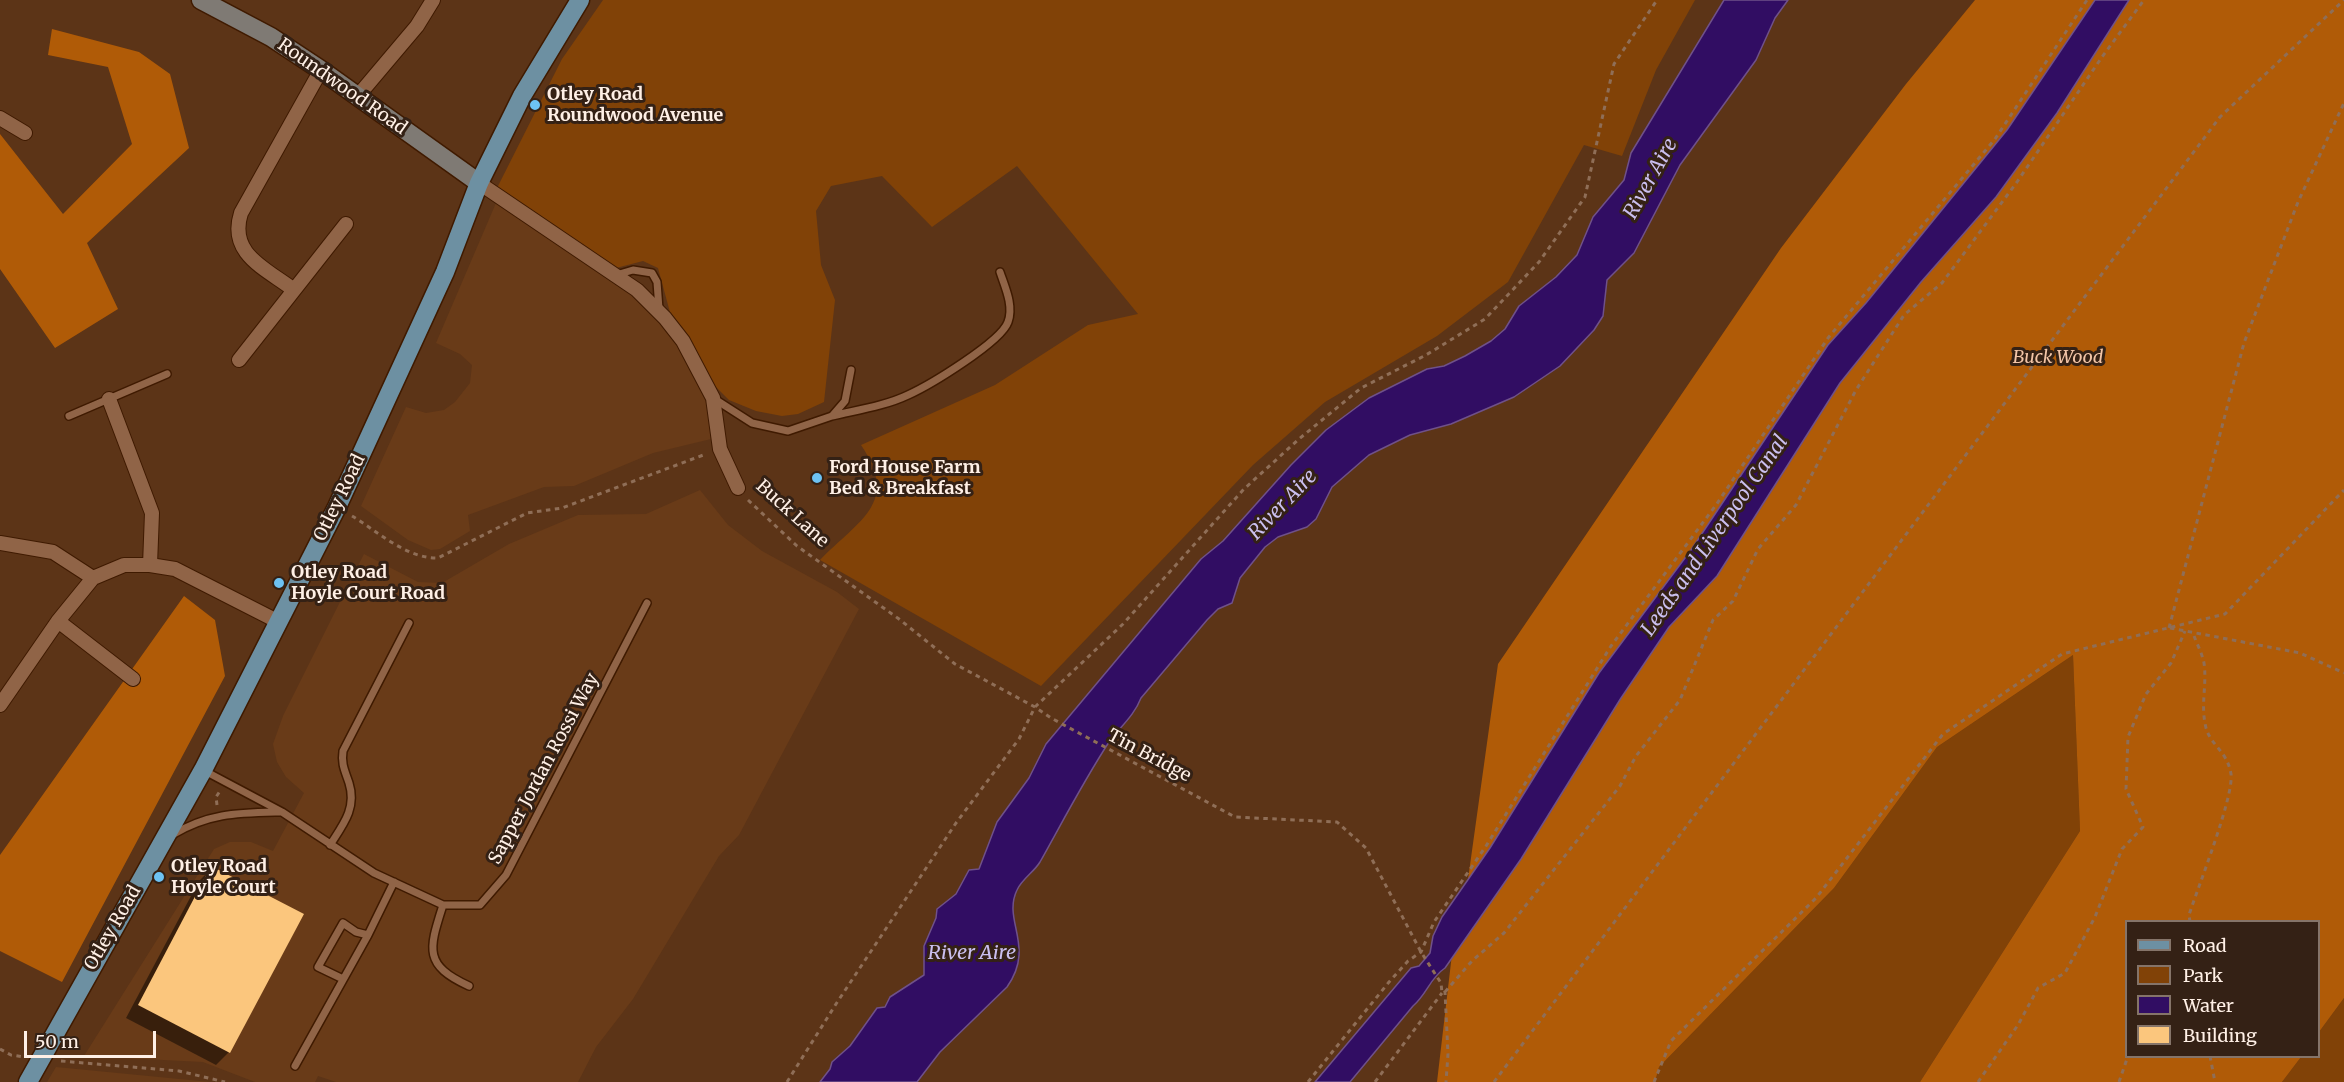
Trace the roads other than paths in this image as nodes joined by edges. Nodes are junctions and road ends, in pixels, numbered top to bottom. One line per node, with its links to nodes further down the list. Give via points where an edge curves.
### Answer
1 (201, 0): 4 (street, Roundwood Road)
2 (433, 0): 5 (street, via 417,26)
3 (580, 0): 8 (main road, Otley Road, via 522,96)
4 (321, 70): 5 (street, Roundwood Road); 12 (street, via 236,227 245,254)
5 (357, 97): 8 (street, Roundwood Road)
6 (0, 118): 7 (street)
7 (25, 133)
8 (479, 183): 11 (street, Buck Lane); 27 (main road, Otley Road, via 445,272 337,507)
9 (346, 224): 12 (street)
10 (1000, 272): 20 (lane, via 1010,320 991,344 909,395)
11 (616, 275): 13 (street, Buck Lane); 13 (lane, via 633,270 652,273 657,282)
12 (294, 290): 14 (street)
13 (659, 312): 17 (street, Buck Lane, via 682,341)
14 (239, 360)
15 (850, 370): 20 (lane, via 845,401)
16 (166, 374): 18 (lane)
17 (713, 398): 20 (lane, via 769,429 788,430); 21 (street, Buck Lane, via 720,449)
18 (109, 399): 19 (lane); 23 (street, via 152,513)
19 (69, 416)
20 (832, 416)
21 (738, 488)
22 (0, 543): 24 (street, via 53,552)
23 (150, 565): 24 (street, via 124,565); 27 (street, via 175,569)
24 (93, 578): 26 (street)
25 (647, 603): 36 (lane, Sapper Jordan Rossi Way, via 506,875 480,905)
26 (58, 621): 29 (street); 30 (street)
27 (279, 622): 31 (main road, Otley Road)
28 (409, 623): 34 (lane, via 343,751 351,808)
29 (133, 679)
30 (0, 705)
31 (203, 770): 32 (lane, Sapper Jordan Rossi Way); 33 (main road, Otley Road)
32 (282, 812): 33 (lane, via 219,815); 34 (lane, Sapper Jordan Rossi Way)
33 (165, 838): 41 (main road, Otley Road)
34 (330, 845): 35 (lane, Sapper Jordan Rossi Way)
35 (394, 882): 36 (lane, Sapper Jordan Rossi Way); 37 (lane)
36 (443, 905): 39 (lane, via 434,934 433,957 445,975)
37 (368, 935): 38 (lane); 38 (lane, via 356,933 343,923 318,967)
38 (343, 979): 40 (lane)
39 (469, 986)
40 (295, 1065)
41 (28, 1082)

